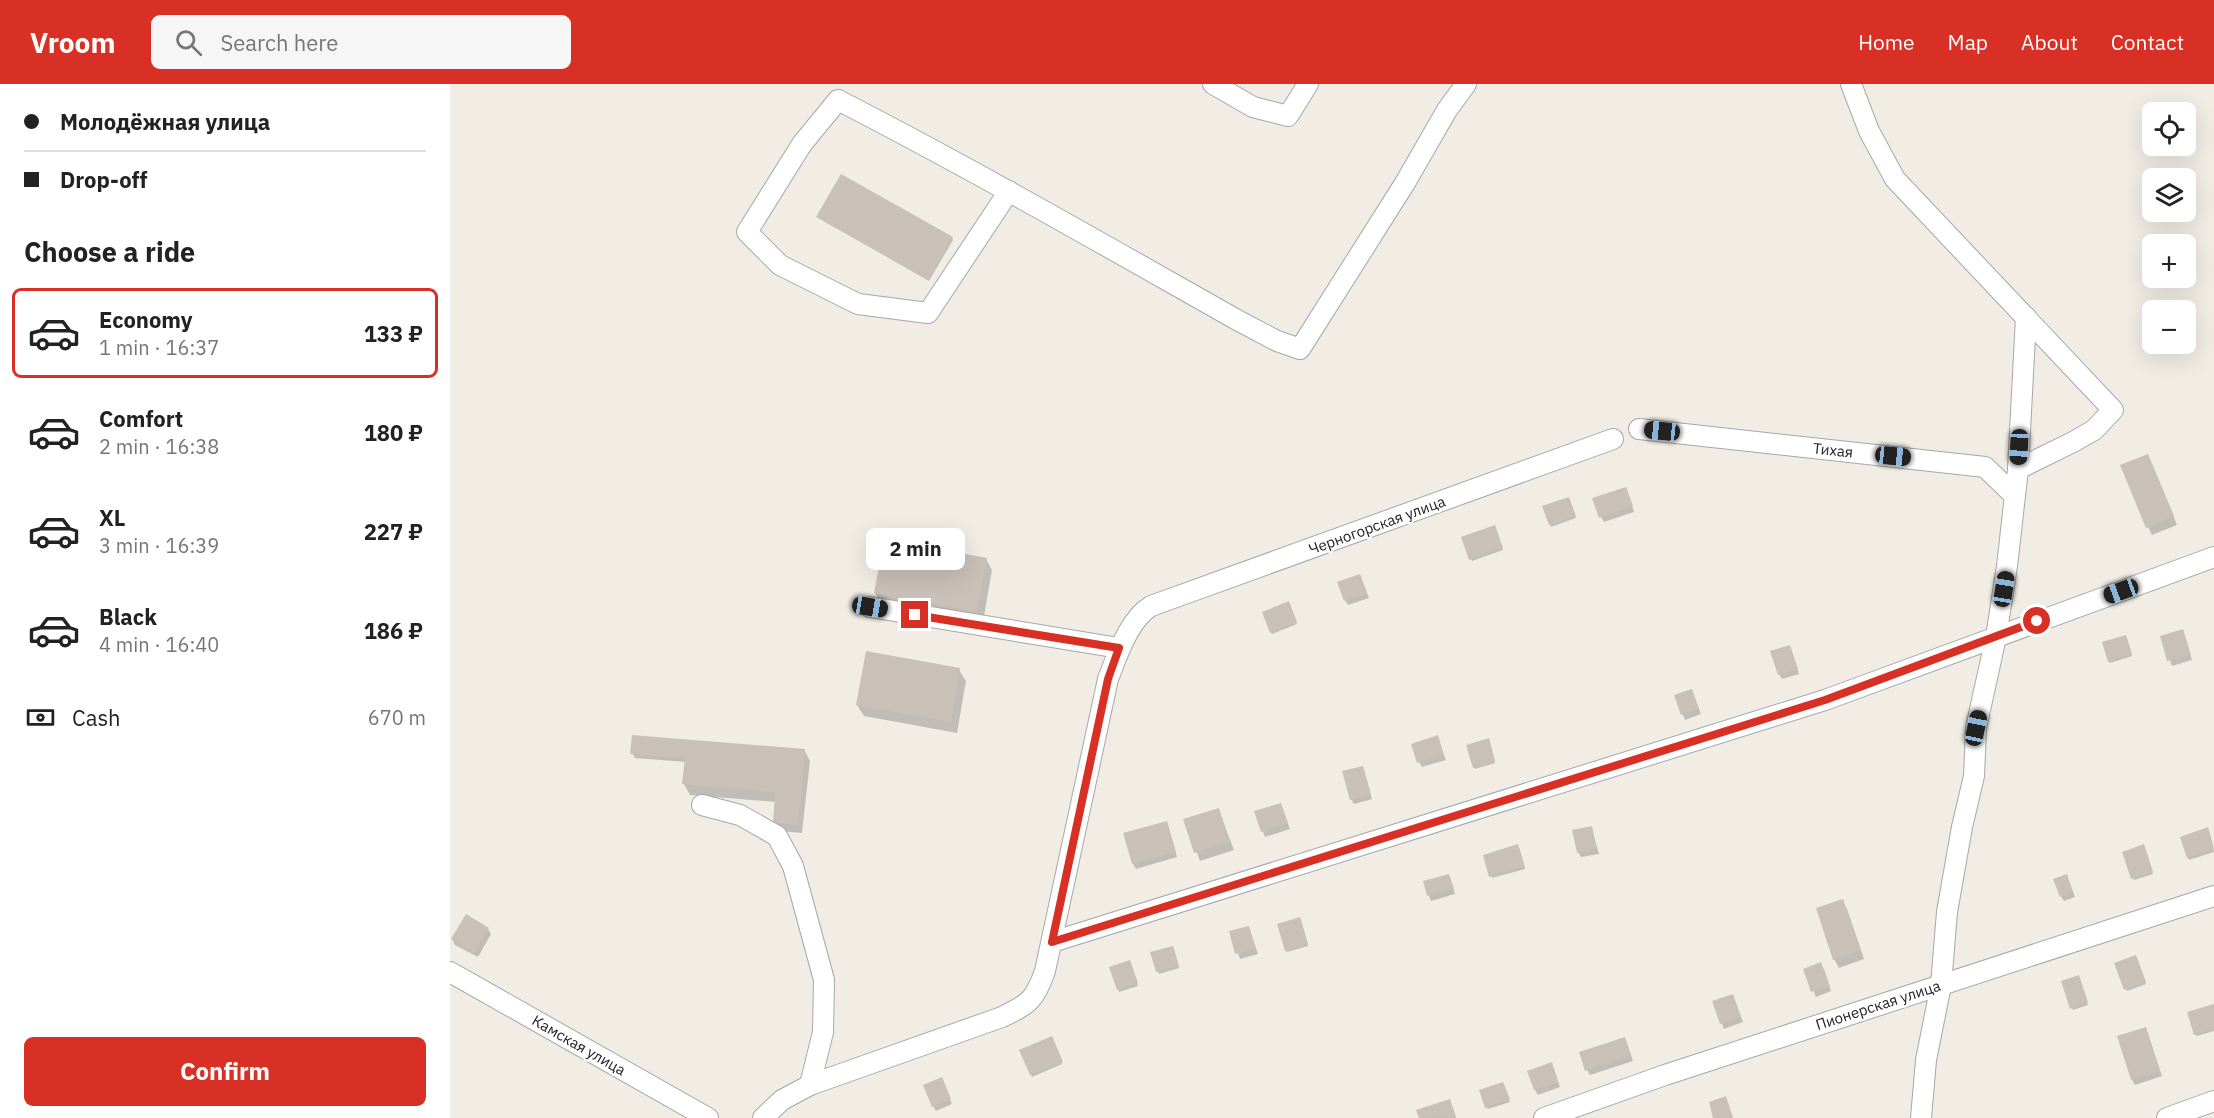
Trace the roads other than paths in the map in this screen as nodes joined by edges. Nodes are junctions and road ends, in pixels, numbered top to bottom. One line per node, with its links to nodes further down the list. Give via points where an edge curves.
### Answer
1 (1213, 84): 2 (street, via 1253,107 1288,116)
2 (1308, 84)
3 (1466, 84): 5 (street, via 1300,349 1239,321)
4 (1851, 84): 6 (street, via 1869,131 1895,179)
5 (1009, 191): 5 (street, via 838,100 802,144 747,232 780,265 858,304 927,313)
6 (2026, 317): 9 (street); 9 (street, via 2113,410 2094,430)
7 (1639, 429): 10 (street, Тихая, via 1985,467)
8 (1613, 439): 14 (street, Черногорская улица, via 1151,606 1142,611)
9 (2018, 469): 10 (street)
10 (2015, 496): 13 (street)
11 (2214, 557): 13 (street)
12 (870, 607): 14 (street)
13 (1996, 637): 17 (street, via 1825,700); 19 (street, via 1976,728 1974,777 1947,912)
14 (1119, 648): 17 (street, via 1108,679)
15 (702, 805): 20 (street, via 740,815 777,836 793,866 824,980 823,1032)
16 (2214, 896): 19 (street, Пионерская улица)
17 (1052, 942): 20 (street, via 1038,990 1026,1005 1002,1017)
18 (450, 972): 22 (street, Камская улица)
19 (1941, 985): 24 (street, Пионерская улица); 25 (street, via 1926,1060)
20 (810, 1084): 23 (street, via 782,1100)
21 (2214, 1101): 26 (street)
22 (708, 1118)
23 (763, 1118)
24 (1544, 1118)
25 (1921, 1118)
26 (2167, 1118)

